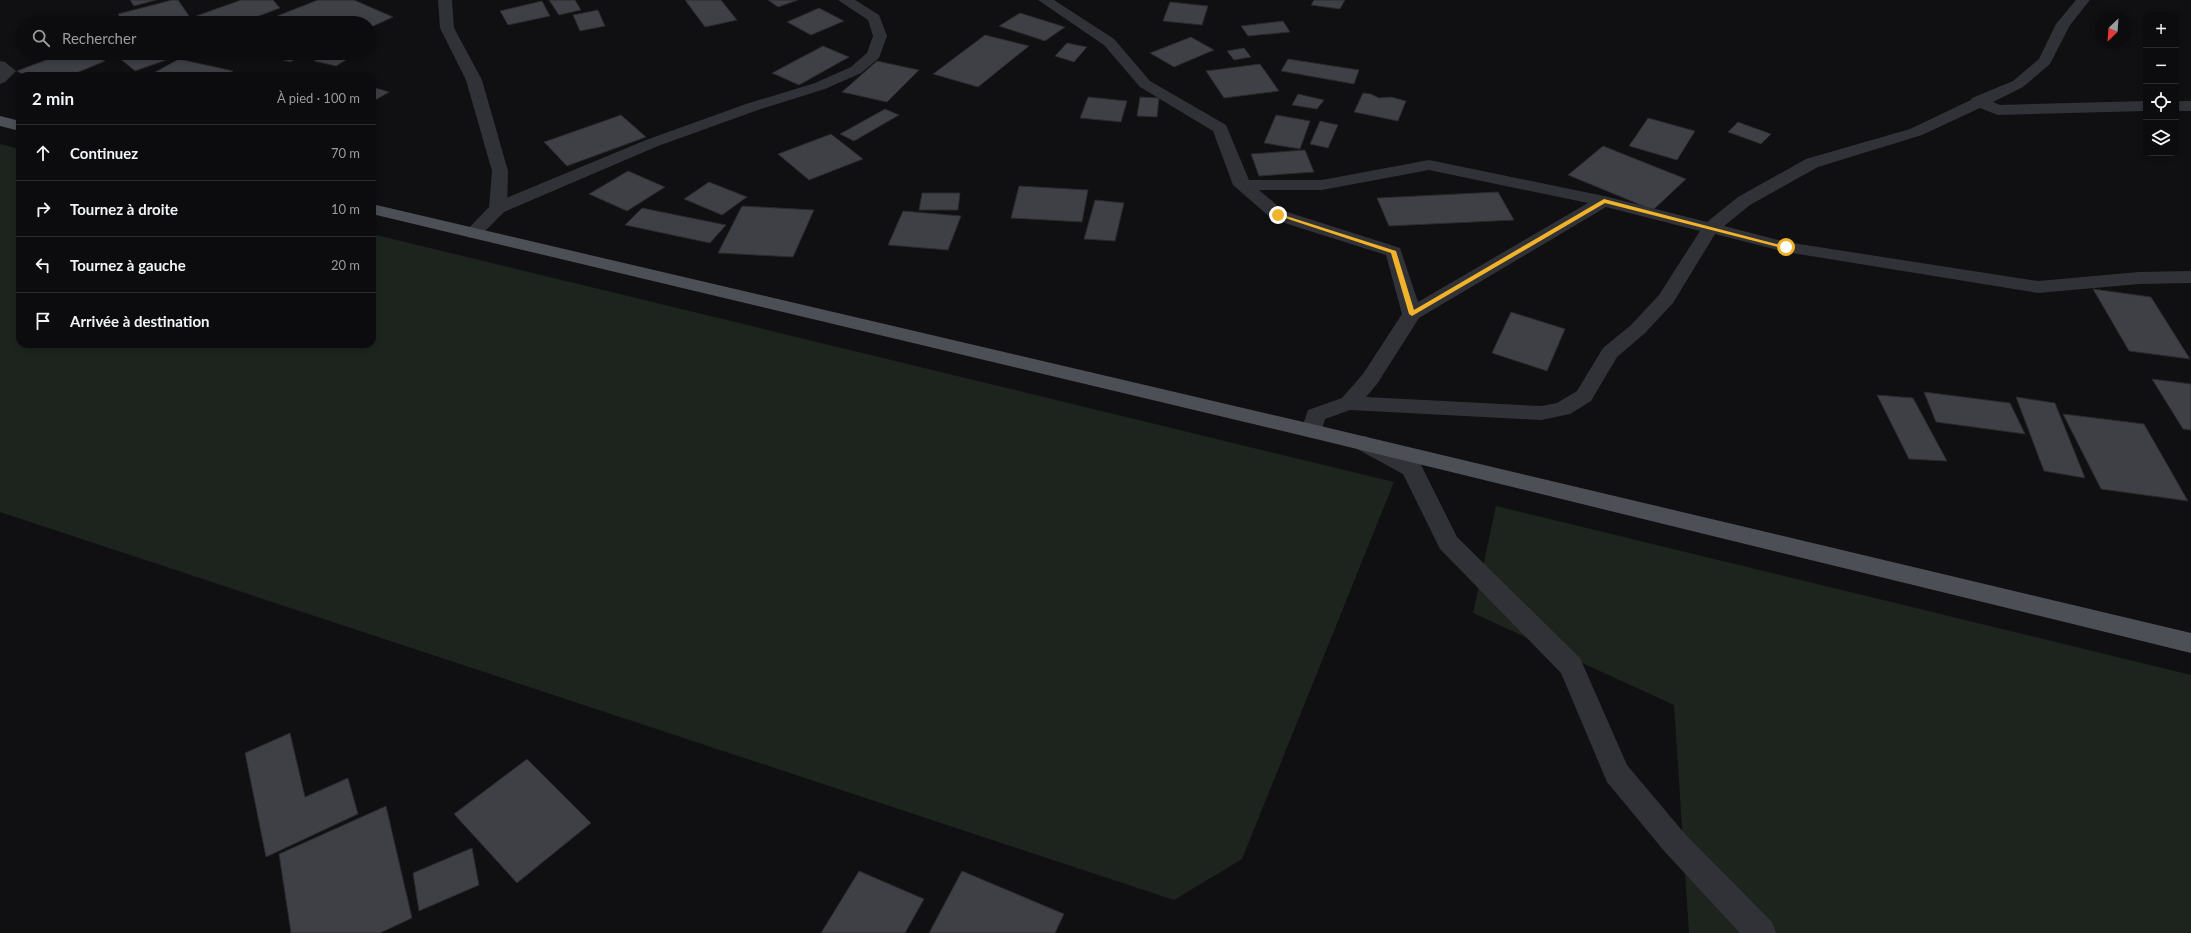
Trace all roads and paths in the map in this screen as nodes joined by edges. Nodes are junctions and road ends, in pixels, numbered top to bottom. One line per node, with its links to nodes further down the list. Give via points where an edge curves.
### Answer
1 (445, 0): 15 (street, via 447,28 474,80 500,171)
2 (845, 0): 15 (street, via 874,18 880,36 874,55 856,70 820,86 652,143)
3 (1045, 0): 13 (street, via 1109,42 1145,84 1220,128)
4 (2083, 0): 7 (street, via 2063,24 2045,61 2018,84)
5 (0, 65): 6 (street, via 8,71)
6 (0, 79)
7 (1978, 101): 8 (street, via 1998,110); 17 (street, via 1916,132 1812,163 1744,201)
8 (2143, 106)
9 (2179, 106): 10 (street)
10 (2191, 106)
11 (0, 121): 12 (main road)
12 (16, 125)
13 (1242, 185): 14 (street, via 1322,185 1429,166); 20 (street, via 1278,215 1394,252)
14 (1604, 201): 17 (street); 20 (street)
15 (498, 208): 18 (street)
16 (376, 210): 18 (main road)
17 (1710, 228): 19 (street, via 1786,247 2038,287 2139,278); 21 (street, via 1666,299 1638,329 1610,353 1584,396 1563,409 1541,413)
18 (473, 233): 22 (main road)
19 (2191, 277)
20 (1412, 314): 21 (street, via 1370,379)
21 (1349, 402): 22 (street, via 1315,416)
22 (1312, 431): 23 (main road)
23 (1365, 444): 24 (main road); 25 (street, via 1412,469 1448,543 1571,666 1617,773 1675,843)
24 (2191, 643)
25 (1761, 933)

